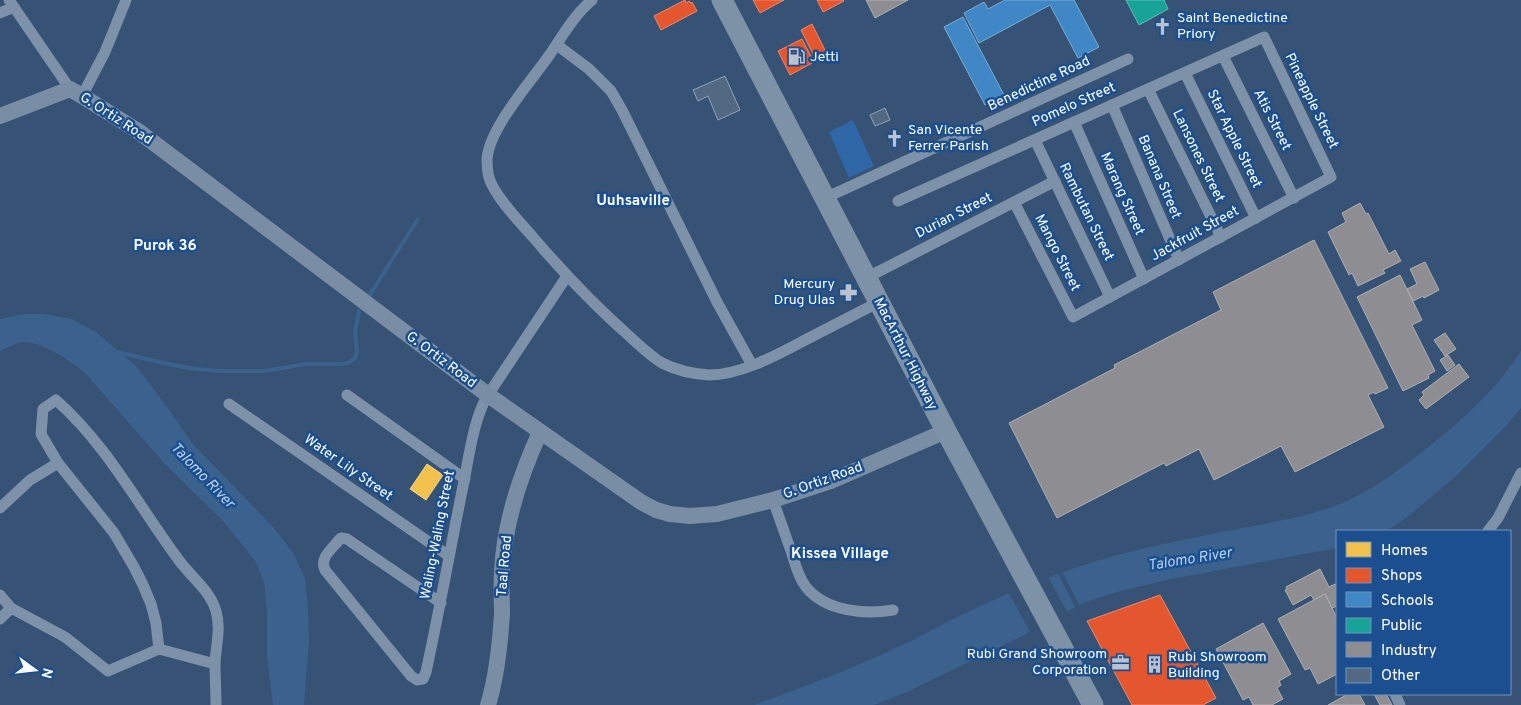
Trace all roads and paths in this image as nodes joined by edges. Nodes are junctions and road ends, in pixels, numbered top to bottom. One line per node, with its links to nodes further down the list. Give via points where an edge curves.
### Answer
1 (126, 0): 12 (street, via 105,52)
2 (592, 0): 7 (street)
3 (722, 0): 19 (highway, MacArthur Highway)
4 (12, 3): 5 (street); 12 (street, G. Ortiz Road)
5 (0, 13)
6 (1264, 37): 8 (street, Pomelo Street); 17 (street, Pineapple Street)
7 (556, 45): 26 (street, via 510,109 487,158 491,183 510,211); 32 (street, via 589,69 611,91)
8 (1222, 56): 10 (street, Pomelo Street); 20 (street, Atis Street)
9 (1128, 59): 19 (street, Benedictine Road)
10 (1185, 72): 11 (street, Pomelo Street); 23 (street, Star Apple Street)
11 (1148, 89): 13 (street, Pomelo Street); 24 (street, Lansones Street)
12 (76, 93): 14 (street); 34 (street, G. Ortiz Road, via 156,145)
13 (1112, 105): 15 (street, Pomelo Street); 25 (street, Banana Street)
14 (0, 116)
15 (1074, 122): 16 (street, Pomelo Street); 28 (street, Marang Street)
16 (1035, 140): 18 (street, Rambutan Street); 21 (street, Pomelo Street)
17 (1331, 177): 20 (street, Jackfruit Street)
18 (1055, 181): 22 (street, Durian Street); 29 (street, Rambutan Street)
19 (825, 198): 27 (highway, MacArthur Highway)
20 (1294, 198): 23 (street, Jackfruit Street)
21 (898, 201)
22 (1014, 202): 27 (street, Durian Street); 31 (street, Mango Street)
23 (1256, 218): 24 (street, Jackfruit Street)
24 (1221, 237): 25 (street, Jackfruit Street)
25 (1179, 260): 28 (street, Jackfruit Street)
26 (567, 276): 32 (street, via 612,321 663,363 686,372 710,375); 34 (street, Waling-Waling Street)
27 (866, 278): 30 (highway, MacArthur Highway)
28 (1144, 279): 29 (street, Jackfruit Street)
29 (1110, 297): 31 (street, Jackfruit Street)
30 (878, 302): 32 (street); 36 (highway, MacArthur Highway)
31 (1073, 317)
32 (752, 365)
33 (347, 395): 40 (street)
34 (488, 395): 37 (street, G. Ortiz Road); 40 (street, Waling-Waling Street, via 477,420)
35 (229, 404): 44 (street, Water Lily Street)
36 (946, 431): 41 (street, G. Ortiz Road, via 831,481); 54 (highway, MacArthur Highway)
37 (540, 432): 41 (street, G. Ortiz Road, via 656,510 690,516 717,514); 53 (street, Taal Road, via 528,459 510,519 502,571 499,655)
38 (58, 463): 42 (street, via 30,480); 50 (street, via 104,520 134,567 151,604); 51 (street, via 41,434 43,409 56,400 74,416 111,461 175,555 216,608)
39 (1521, 473): 43 (street)
40 (464, 479): 44 (street, Waling-Waling Street)
41 (772, 500): 48 (street, via 800,579 815,596 853,610)
42 (0, 508)
43 (1489, 530)
44 (449, 556): 46 (street, Waling-Waling Street)
45 (0, 595): 47 (street)
46 (440, 603): 46 (street, Waling-Waling Street, via 425,676 417,680 410,676 325,570 323,561 341,538 347,539)
47 (11, 608): 49 (street); 50 (street, via 65,637 108,671)
48 (892, 610)
49 (0, 619)
50 (159, 649): 51 (street)
51 (215, 664): 52 (street)
52 (216, 705)
53 (488, 705)
54 (1093, 705)

